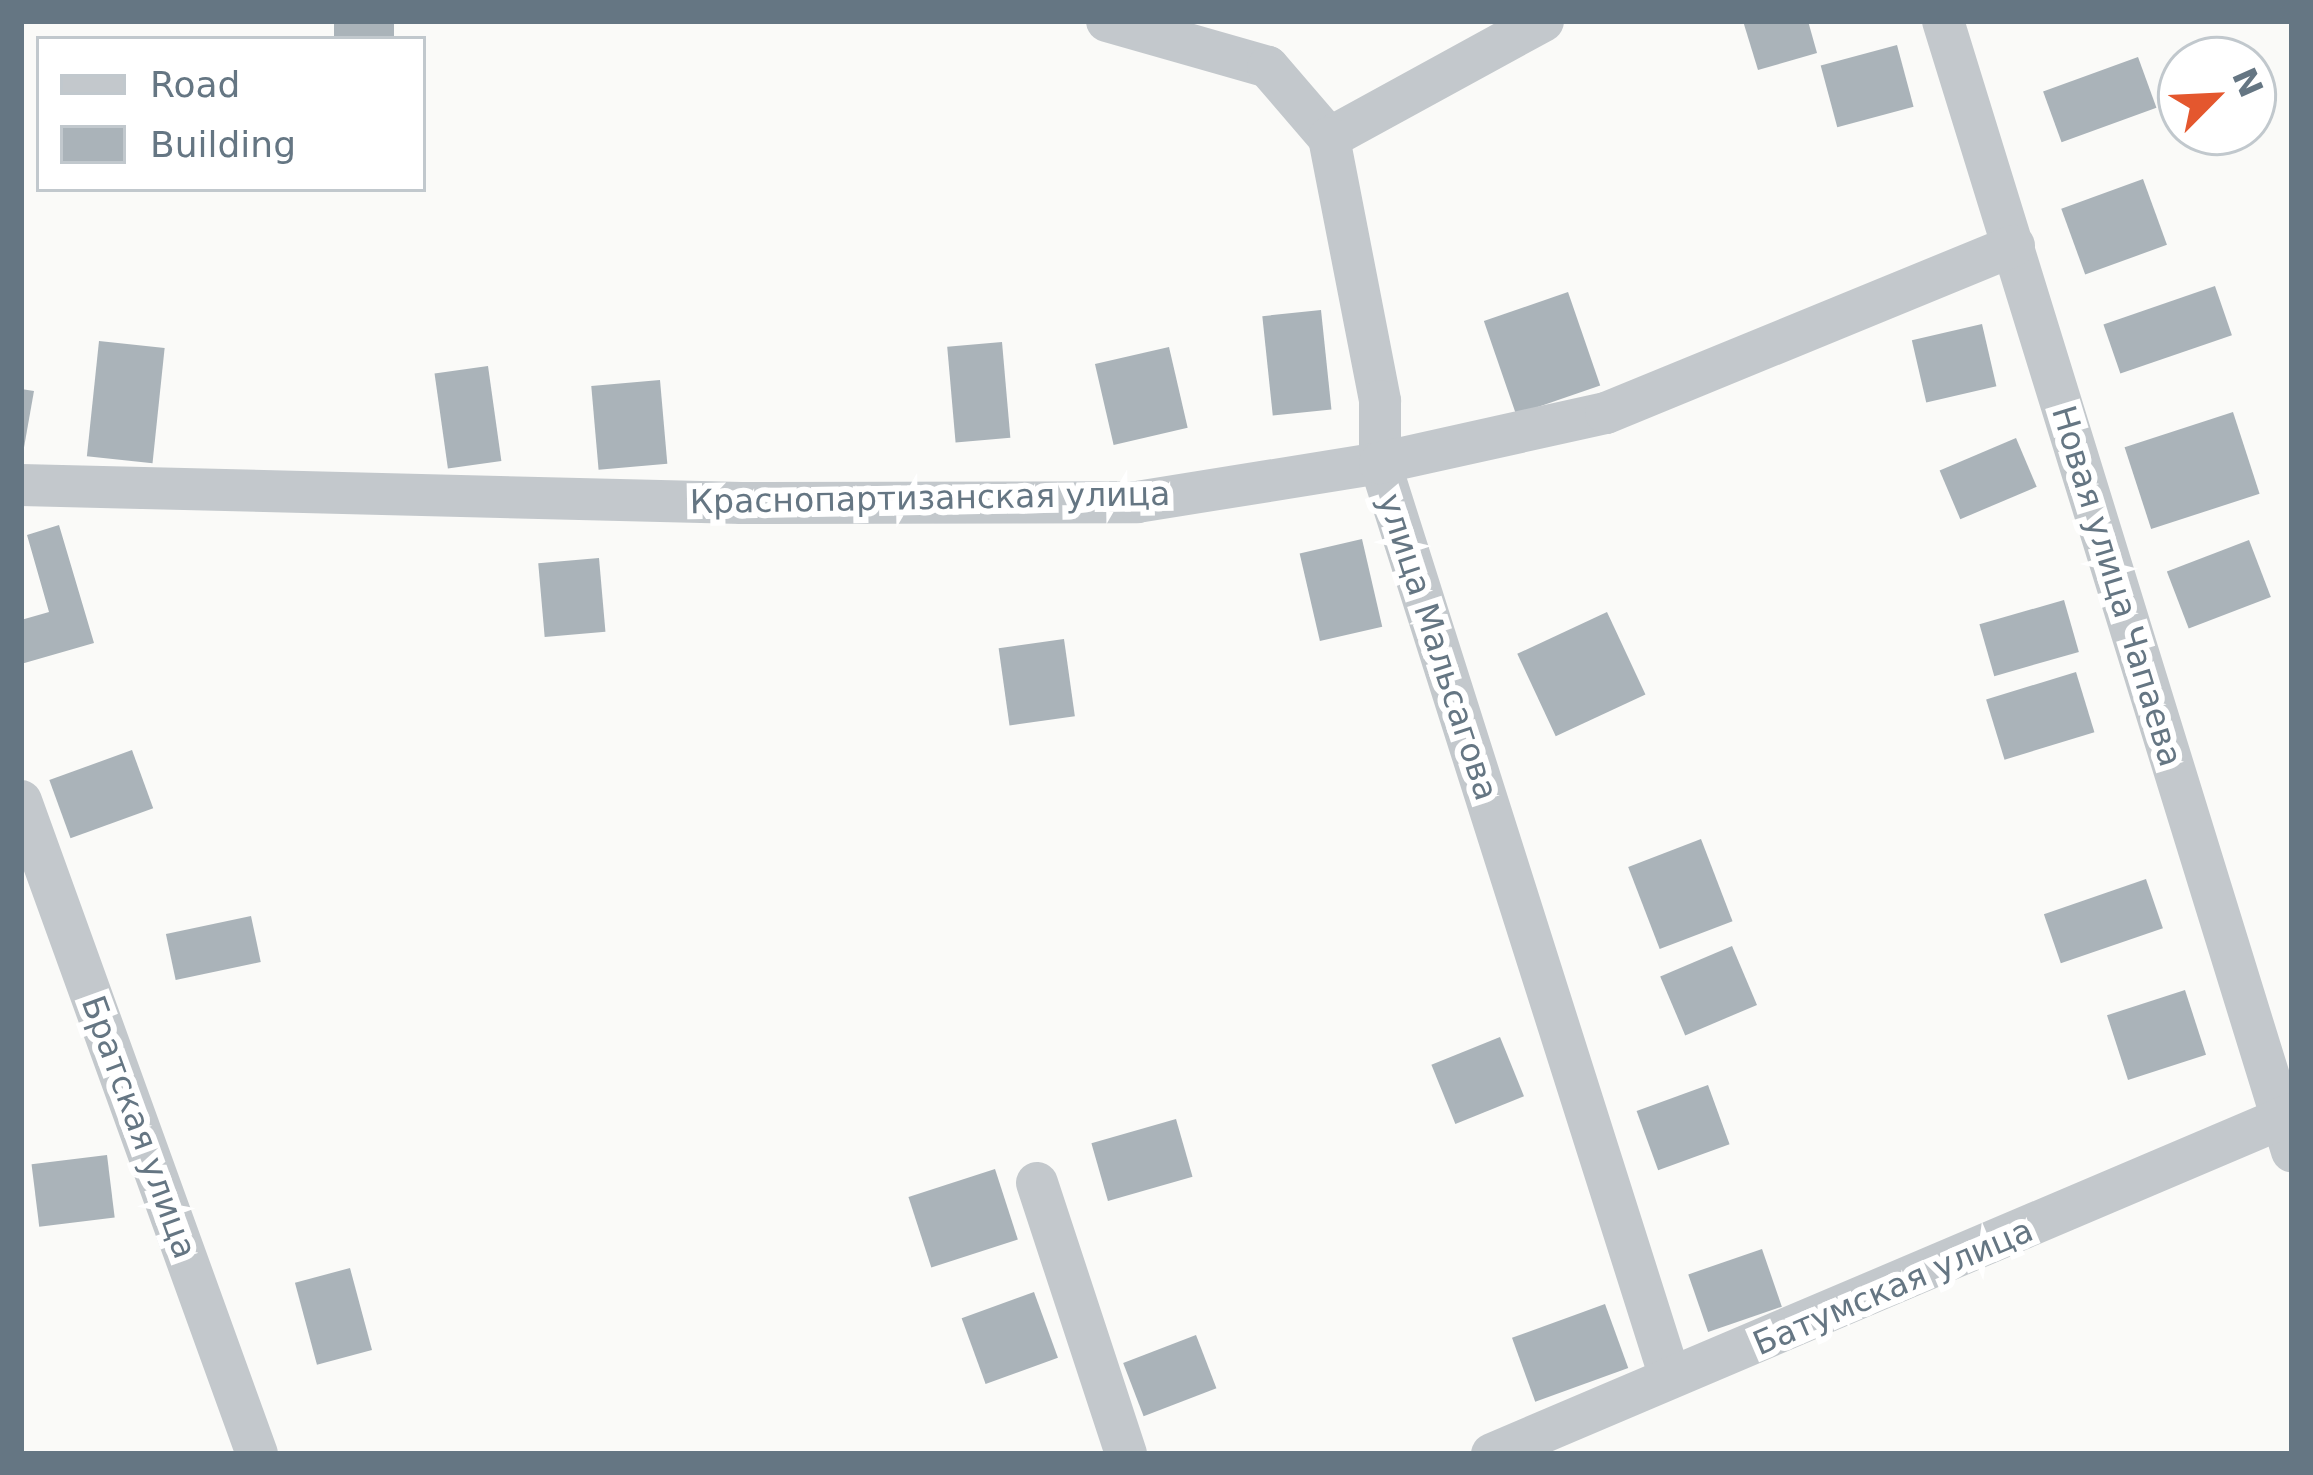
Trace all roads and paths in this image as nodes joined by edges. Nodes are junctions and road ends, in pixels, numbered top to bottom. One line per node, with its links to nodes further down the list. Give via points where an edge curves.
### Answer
1 (1107, 21): 4 (street, via 1268,67)
2 (1543, 21): 4 (street)
3 (1943, 21): 5 (street, Новая улица Чапаева)
4 (1329, 138): 6 (street, улица Мальсагова, via 1380,401)
5 (2014, 246): 6 (street, Краснопартизанская улица, via 1606,413); 9 (street, Новая улица Чапаева)
6 (1380, 464): 7 (street, Краснопартизанская улица, via 1137,502 742,503); 11 (street, улица Мальсагова)
7 (21, 485)
8 (21, 801): 12 (street, Братская улица)
9 (2288, 1128): 11 (street, Батумская улица)
10 (1037, 1184): 13 (street)
11 (1670, 1377): 14 (street, Батумская улица)
12 (257, 1454)
13 (1126, 1454)
14 (1492, 1454)

